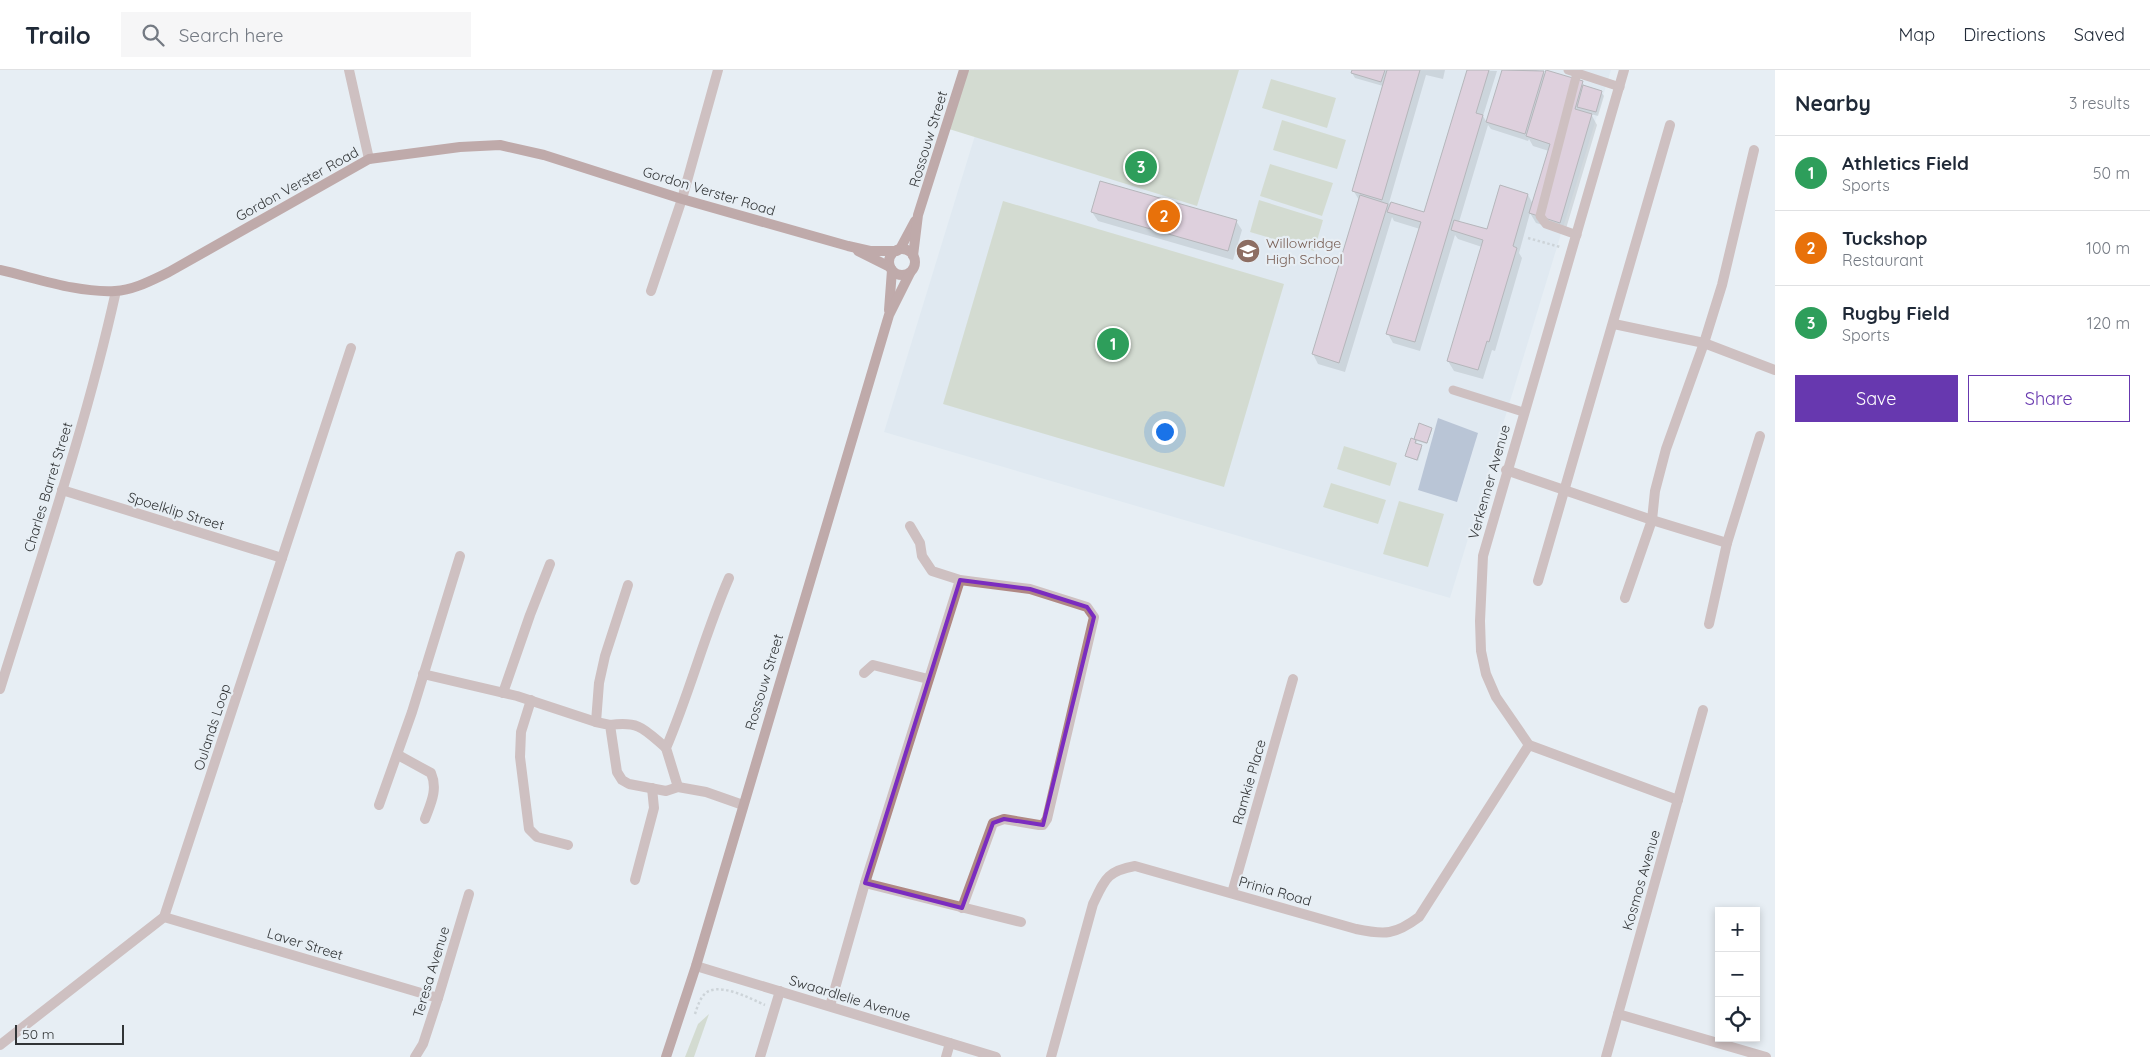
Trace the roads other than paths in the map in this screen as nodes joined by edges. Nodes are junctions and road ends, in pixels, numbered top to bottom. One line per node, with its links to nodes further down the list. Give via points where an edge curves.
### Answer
1 (349, 70): 9 (street)
2 (718, 70): 10 (street)
3 (964, 70): 11 (main road, Rossouw Street)
4 (1624, 70): 6 (street, Verkenner Avenue)
5 (1573, 71): 6 (lane); 12 (lane, via 1540,216 1546,224)
6 (1620, 87): 12 (street, Verkenner Avenue)
7 (1670, 125): 22 (street)
8 (1754, 150): 23 (street, via 1722,285)
9 (368, 159): 10 (main road, Gordon Verster Road, via 500,145 544,155); 19 (main road, Gordon Verster Road, via 169,272 143,284)
10 (682, 199): 13 (main road, Gordon Verster Road); 20 (street)
11 (918, 215): 14 (main road, Rossouw Street); 15 (main road, Rossouw Street)
12 (1576, 235): 27 (street, Verkenner Avenue)
13 (848, 246): 14 (main road, Gordon Verster Road, via 870,251); 16 (main road, Gordon Verster Road)
14 (898, 250): 15 (main road, via 908,250); 16 (main road, via 891,256)
15 (913, 256): 18 (main road, via 914,267)
16 (891, 269): 18 (main road, via 899,274); 21 (main road, Rossouw Street)
17 (0, 270): 19 (main road, Gordon Verster Road, via 76,288)
18 (910, 273): 21 (main road, Rossouw Street)
19 (116, 291): 30 (street, Charles Barret Street)
20 (651, 291)
21 (889, 316): 61 (main road, Rossouw Street)
22 (1614, 324): 23 (street); 31 (street)
23 (1704, 343): 25 (street); 32 (street, via 1666,449 1655,491)
24 (351, 348): 36 (street, Oulands Loop)
25 (1775, 370)
26 (1453, 390): 27 (lane)
27 (1524, 412): 29 (street, Verkenner Avenue)
28 (1760, 436): 34 (street)
29 (1506, 470): 31 (street); 54 (street, Verkenner Avenue, via 1483,556 1481,651 1496,697)
30 (62, 490): 36 (street, Spoelklip Street); 48 (street, Charles Barret Street)
31 (1563, 490): 32 (street); 40 (street)
32 (1652, 520): 34 (street); 42 (street)
33 (910, 526): 39 (street, via 920,544 922,556 932,570)
34 (1727, 543): 43 (street)
35 (460, 556): 45 (street)
36 (282, 558): 69 (street, Oulands Loop)
37 (550, 564): 49 (street)
38 (729, 578): 55 (street)
39 (960, 580): 47 (street); 68 (street, via 1030,589 1087,607 1094,617 1047,819 1043,825 1004,819 993,823)
40 (1538, 581)
41 (628, 585): 52 (street, via 605,656)
42 (1625, 598)
43 (1709, 624)
44 (864, 673): 47 (street, via 873,665)
45 (423, 674): 49 (street); 56 (street)
46 (1293, 679): 66 (street, Ramkie Place)
47 (928, 680): 65 (street)
48 (0, 688)
49 (503, 693): 50 (street)
50 (531, 700): 52 (street); 63 (street, via 521,732 520,757 529,829 537,837)
51 (1702, 710): 59 (street, Kosmos Avenue)
52 (596, 722): 53 (street)
53 (610, 724): 55 (street, via 627,722 637,725); 58 (street, via 619,776 629,784)
54 (1529, 745): 59 (street); 66 (street, Prinia Road, via 1435,894 1419,916 1402,929 1380,934 1356,930)
55 (666, 748): 57 (street)
56 (398, 755): 60 (street); 62 (street, via 431,773 434,792)
57 (678, 787): 58 (street, via 666,791); 61 (street, via 706,792)
58 (652, 788): 64 (street, via 654,808)
59 (1678, 800): 75 (street, Kosmos Avenue)
60 (379, 805)
61 (742, 805): 71 (main road, Rossouw Street)
62 (425, 819)
63 (568, 845)
64 (635, 880)
65 (866, 883): 68 (street); 74 (street)
66 (1232, 893): 83 (street, Prinia Road, via 1135,866 1119,869 1110,875 1093,904)
67 (469, 894): 73 (street, Teresa Avenue)
68 (962, 908): 70 (street)
69 (164, 917): 73 (street, Laver Street); 77 (street)
70 (1021, 922)
71 (696, 966): 72 (street, Swaardlelie Avenue); 79 (main road, Rossouw Street)
72 (780, 991): 74 (street, Swaardlelie Avenue); 80 (street)
73 (438, 998): 78 (street, Teresa Avenue)
74 (830, 1006): 76 (street, Swaardlelie Avenue)
75 (1618, 1014): 84 (street, Kosmos Avenue); 85 (street)
76 (950, 1043): 81 (street); 82 (street, Swaardlelie Avenue)
77 (0, 1045)
78 (415, 1057)
79 (666, 1057)
80 (760, 1057)
81 (946, 1057)
82 (996, 1057)
83 (1051, 1057)
84 (1606, 1057)
85 (1766, 1057)

